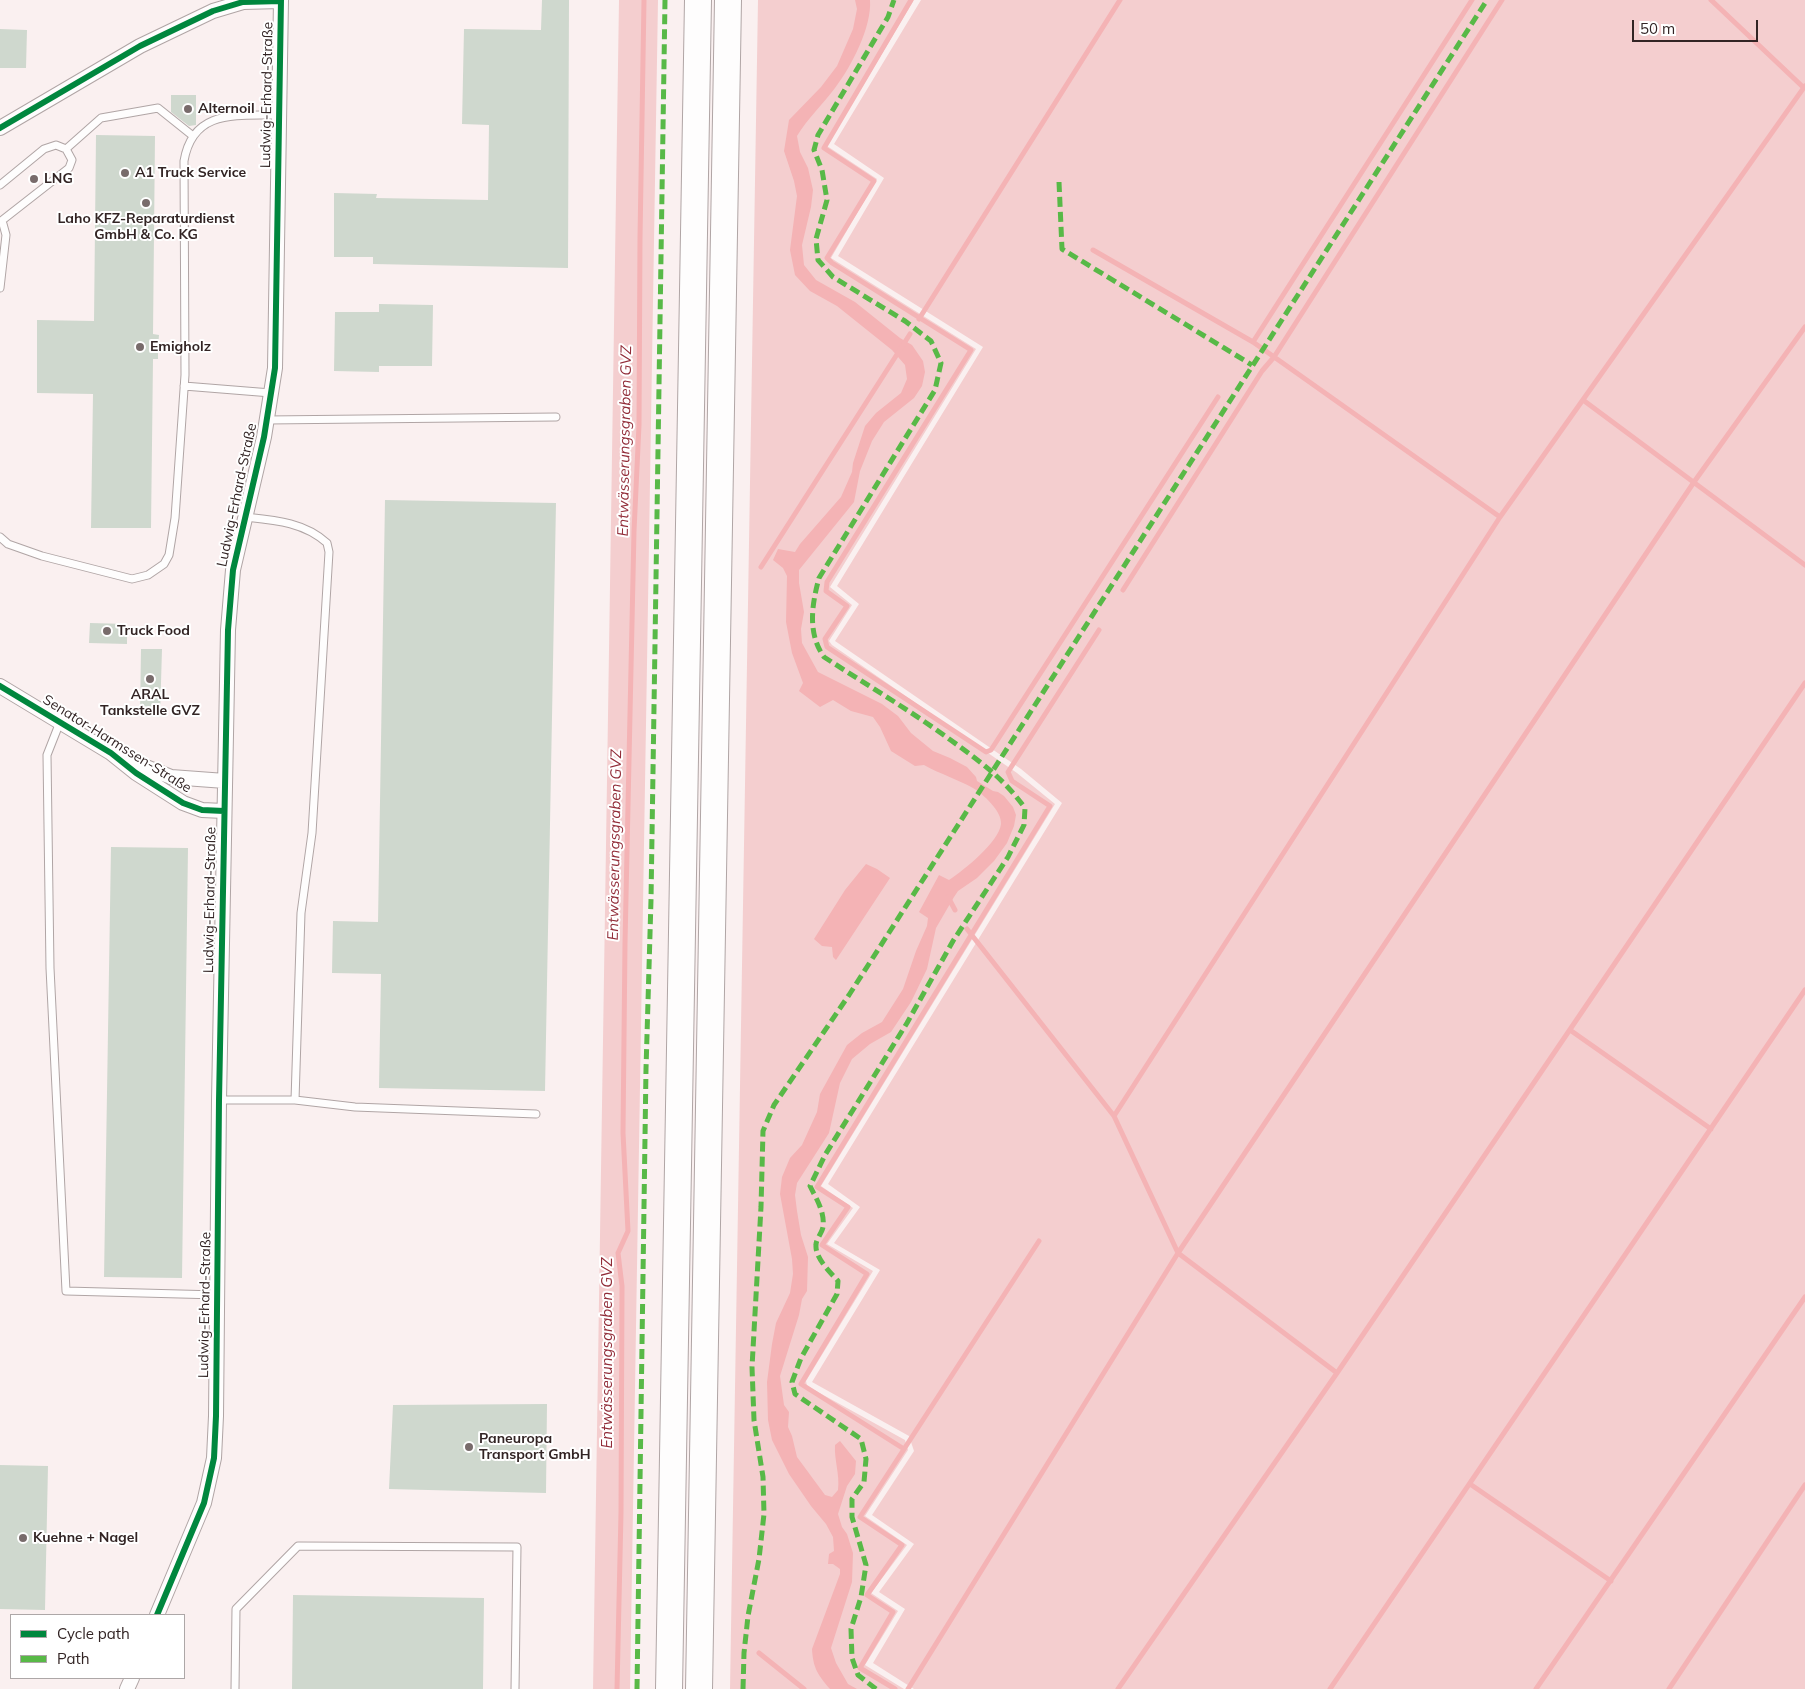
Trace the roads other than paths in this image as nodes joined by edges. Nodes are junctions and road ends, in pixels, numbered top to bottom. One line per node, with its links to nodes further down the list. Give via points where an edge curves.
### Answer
1 (281, 0): 4 (street, Ludwig-Erhard-Straße); 5 (street, via 243,2 213,11 140,46)
2 (698, 0): 29 (highway)
3 (728, 0): 30 (highway)
4 (279, 115): 6 (lane, via 226,116 204,125); 12 (street, Ludwig-Erhard-Straße, via 275,368)
5 (0, 128)
6 (193, 136): 7 (lane, via 158,108 101,118); 11 (lane, via 184,161)
7 (66, 149): 8 (lane, via 56,144 44,149); 9 (lane, via 72,160 70,168)
8 (0, 185)
9 (0, 222): 10 (lane, via 6,235)
10 (0, 288)
11 (184, 386): 12 (lane); 16 (lane, via 176,518 169,555 164,564 148,575 132,578 42,556)
12 (271, 393): 14 (street, Ludwig-Erhard-Straße)
13 (556, 417): 14 (lane)
14 (267, 420): 15 (street, Ludwig-Erhard-Straße)
15 (245, 517): 20 (street, Ludwig-Erhard-Straße, via 233,570 228,630); 23 (lane, via 277,520 309,530 327,543 329,552 312,834 301,913)
16 (0, 538)
17 (0, 686): 18 (street, Senator-Harmssen-Straße)
18 (60, 722): 19 (street, Senator-Harmssen-Straße); 25 (lane, via 47,755 50,968 66,1291)
19 (112, 753): 20 (street, Senator-Harmssen-Straße, via 171,778); 21 (street, Senator-Harmssen-Straße, via 136,773 184,803 202,810)
20 (225, 781): 21 (street, Ludwig-Erhard-Straße)
21 (224, 811): 22 (street, Ludwig-Erhard-Straße)
22 (219, 1100): 23 (lane); 25 (street, Ludwig-Erhard-Straße)
23 (295, 1100): 24 (lane, via 355,1107)
24 (536, 1114)
25 (218, 1295): 26 (street, Ludwig-Erhard-Straße, via 214,1458 204,1503)
26 (157, 1614)
27 (235, 1689): 28 (lane, via 236,1609 298,1546 318,1546 516,1547)
28 (515, 1689)
29 (669, 1689)
30 (699, 1689)

